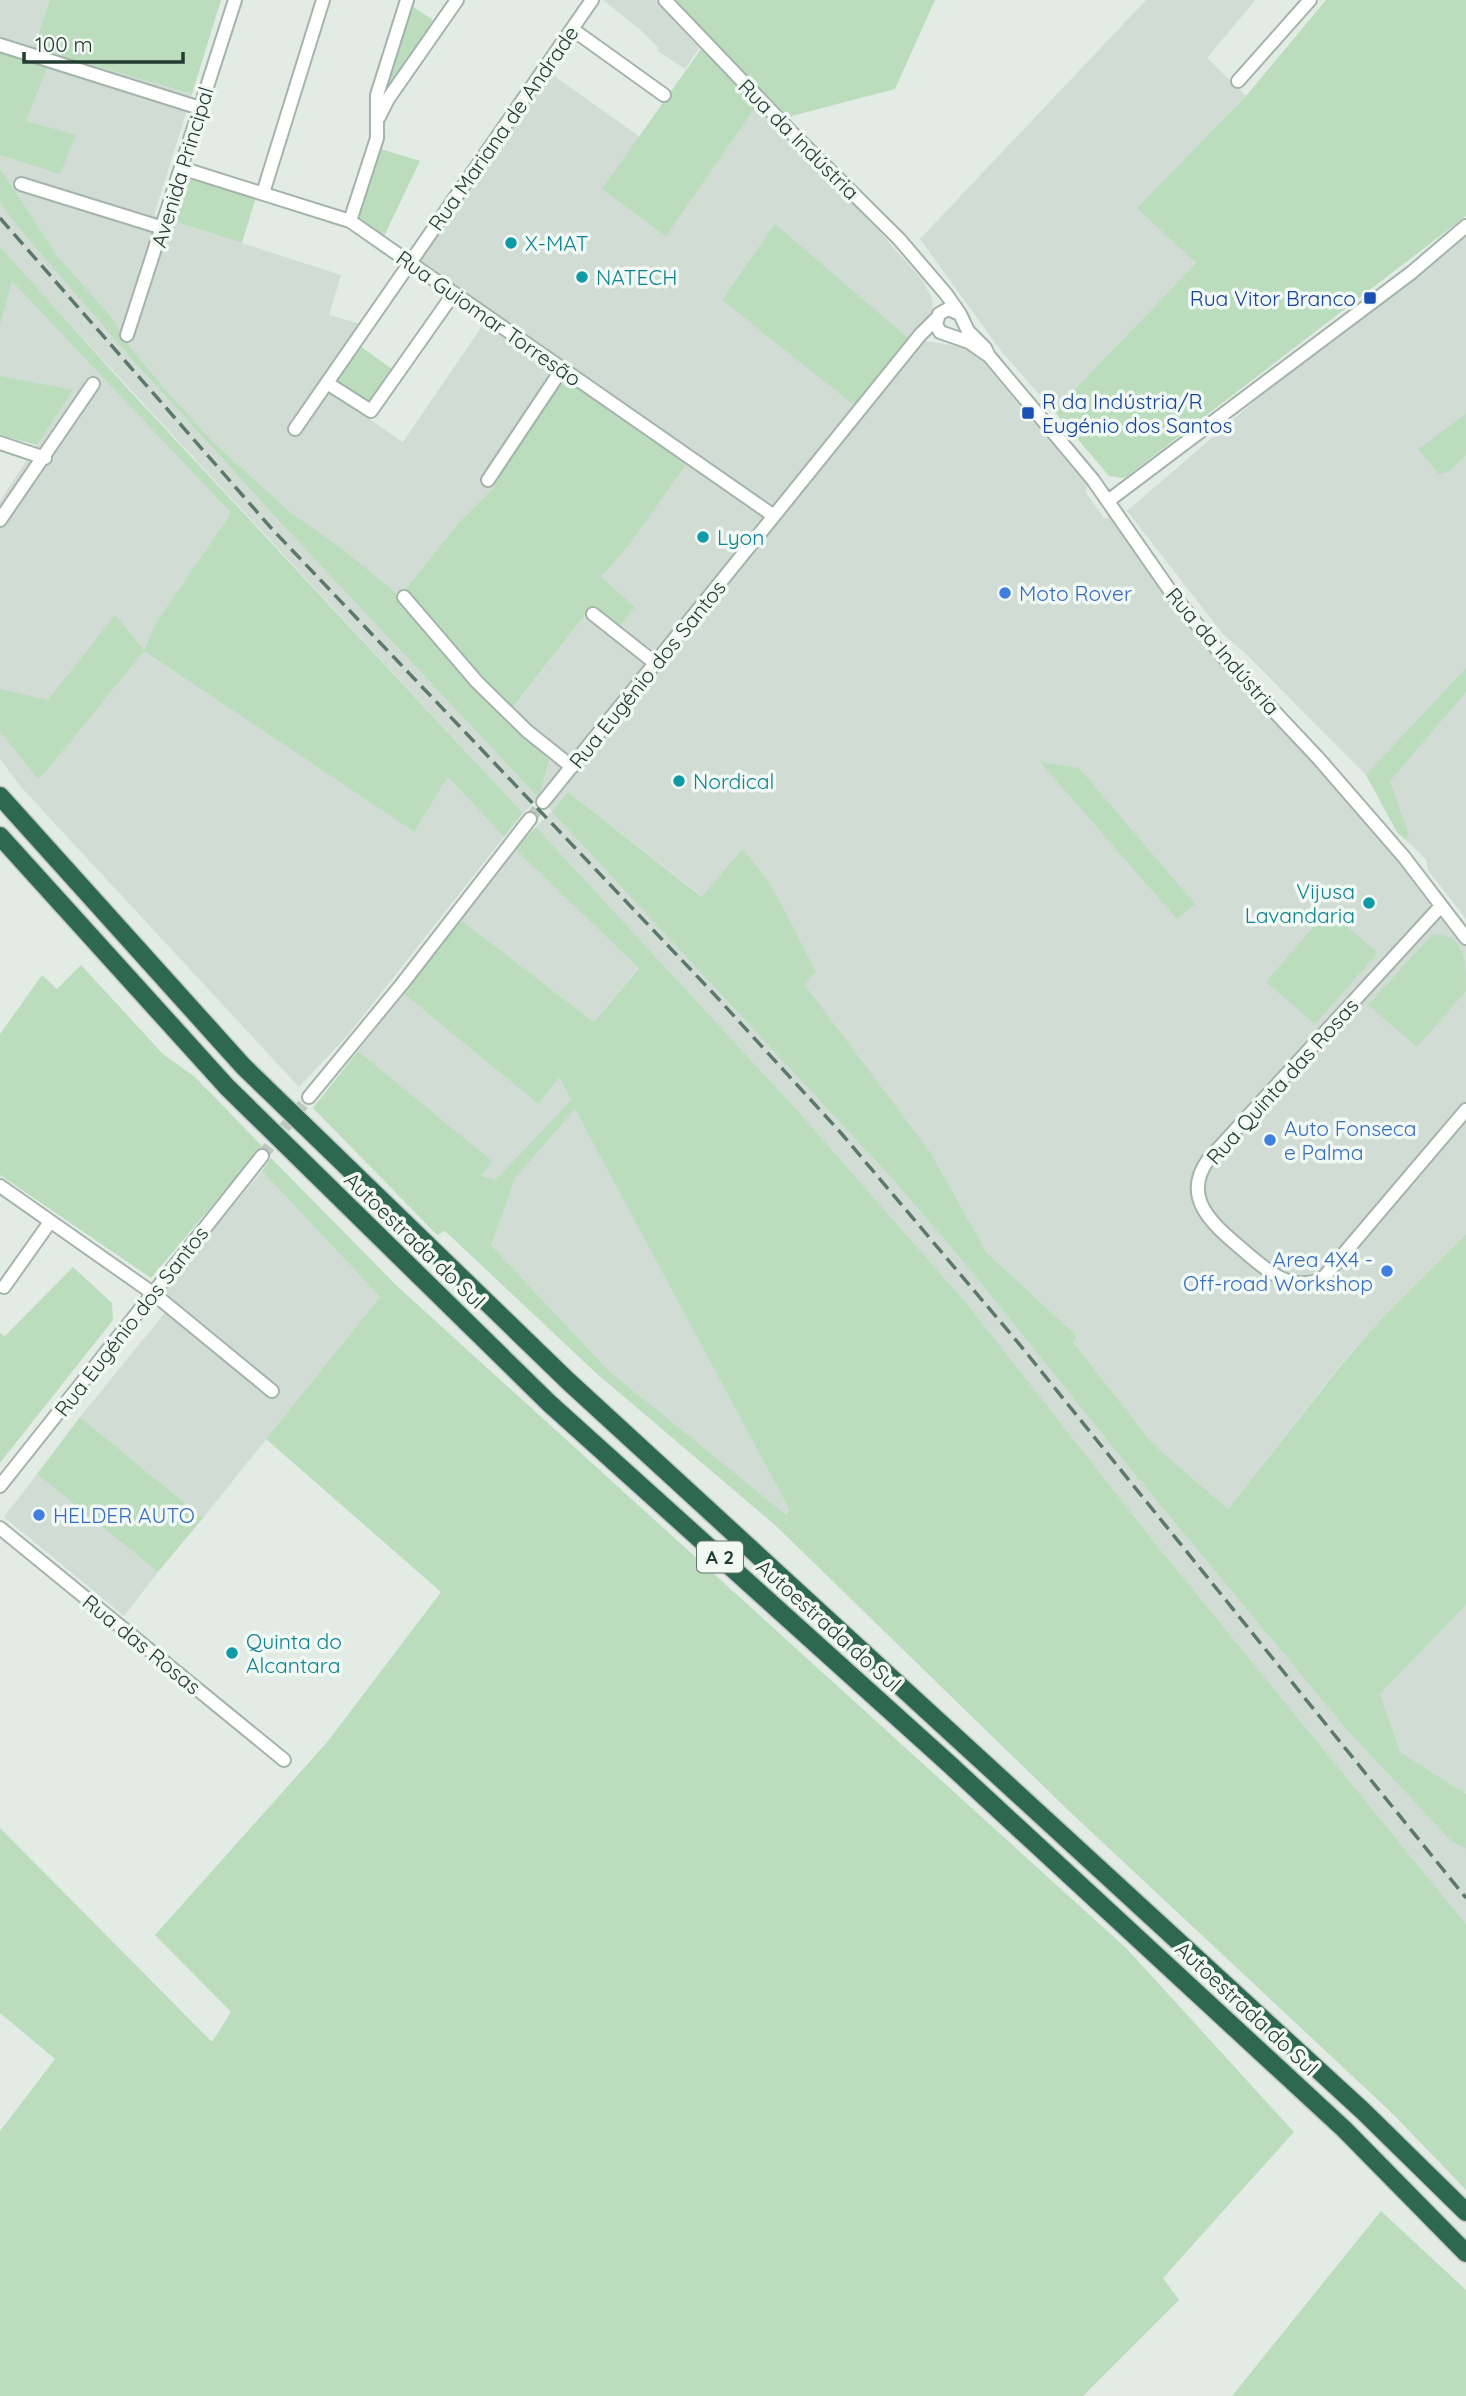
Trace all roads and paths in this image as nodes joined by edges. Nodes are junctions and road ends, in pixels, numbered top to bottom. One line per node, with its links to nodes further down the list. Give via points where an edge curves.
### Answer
1 (235, 0): 12 (street, Avenida Principal)
2 (323, 0): 16 (street)
3 (407, 0): 13 (street, via 377,95)
4 (457, 0): 13 (street)
5 (592, 0): 8 (street, Rua Mariana de Andrade)
6 (665, 0): 21 (street, Rua da Indústria, via 899,239)
7 (1310, 0): 10 (street)
8 (572, 29): 11 (street); 20 (street, Rua Mariana de Andrade)
9 (0, 45): 12 (street)
10 (1238, 81)
11 (664, 95)
12 (200, 108): 14 (street, Avenida Principal)
13 (377, 120): 17 (street, via 377,138)
14 (181, 168): 16 (street, Rua Guiomar Torresão); 19 (street, Avenida Principal)
15 (21, 184): 19 (street)
16 (263, 193): 17 (street, Rua Guiomar Torresão)
17 (350, 221): 20 (street, Rua Guiomar Torresão)
18 (1466, 226): 36 (street, via 1411,274)
19 (163, 229): 25 (street, Avenida Principal)
20 (410, 262): 22 (street, Rua Guiomar Torresão); 30 (street, Rua Mariana de Andrade)
21 (932, 279): 23 (street, Rua da Indústria, via 938,294); 24 (street, Rua da Indústria)
22 (454, 293): 29 (street, Rua Guiomar Torresão); 30 (street, via 371,411)
23 (938, 316): 24 (street, via 948,309); 26 (street, via 937,329); 27 (street, Rua Eugénio dos Santos)
24 (961, 316): 26 (street, via 962,327); 28 (street, Rua da Indústria)
25 (127, 335)
26 (950, 336): 27 (street, via 924,340); 28 (street, Rua da Indústria)
27 (909, 349): 37 (street, Rua Eugénio dos Santos)
28 (989, 356): 36 (street, Rua da Indústria)
29 (562, 369): 35 (street); 37 (street, Rua Guiomar Torresão)
30 (327, 383): 32 (street, Rua Mariana de Andrade)
31 (93, 384): 34 (street)
32 (295, 429)
33 (0, 443): 34 (street)
34 (45, 458): 38 (street)
35 (488, 480)
36 (1108, 501): 47 (street, Rua da Indústria, via 1173,595 1226,660 1319,759)
37 (774, 516): 41 (street, Rua Eugénio dos Santos)
38 (0, 520)
39 (404, 597): 42 (street, via 477,682)
40 (593, 614): 41 (street)
41 (655, 663): 42 (street, Rua Eugénio dos Santos)
42 (572, 767): 44 (street, Rua Eugénio dos Santos)
43 (0, 796): 60 (highway, Autoestrada do Sul / A 2, via 243,1066 558,1371 1363,2110)
44 (543, 802)
45 (530, 819): 49 (street)
46 (0, 836): 61 (highway, Autoestrada do Sul / A 2, via 227,1087 549,1403 1344,2129)
47 (1441, 906): 48 (street, Rua da Indústria); 50 (street, Rua Quinta das Rosas, via 1208,1160 1197,1192 1215,1227 1271,1274 1293,1282 1314,1282 1324,1277)
48 (1466, 939)
49 (309, 1097)
50 (1466, 1110)
51 (262, 1156): 55 (street, Rua Eugénio dos Santos)
52 (0, 1186): 53 (street)
53 (50, 1222): 54 (street); 55 (street)
54 (4, 1287)
55 (154, 1294): 56 (street); 57 (street, Rua Eugénio dos Santos)
56 (272, 1391)
57 (0, 1486)
58 (0, 1528): 59 (street, Rua das Rosas)
59 (284, 1760)
60 (1466, 2212)
61 (1466, 2253)

